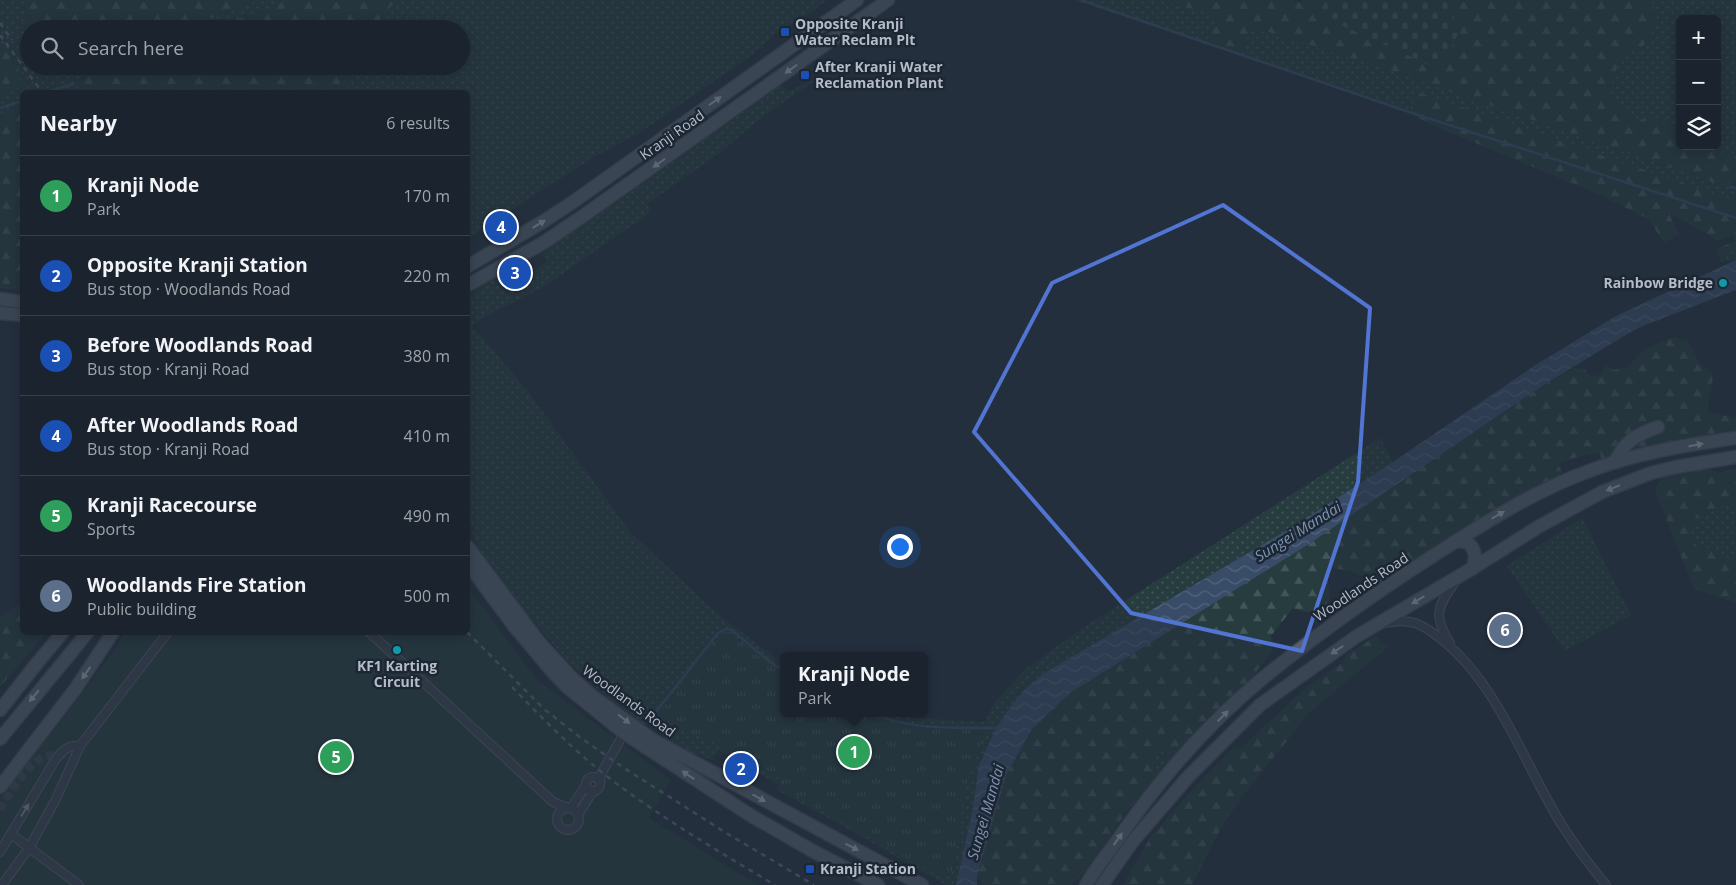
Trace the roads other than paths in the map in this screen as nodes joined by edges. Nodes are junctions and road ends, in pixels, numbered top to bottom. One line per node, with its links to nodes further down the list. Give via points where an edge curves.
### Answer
1 (857, 0): 3 (main road, Kranji Road, one-way to 1, via 573,202)
2 (888, 0): 4 (main road, Kranji Road, one-way to 4, via 575,222)
3 (470, 265)
4 (470, 284)
5 (0, 300): 6 (main road)
6 (20, 302)
7 (0, 313): 8 (main road)
8 (20, 315)
9 (1658, 427): 12 (main road, via 1630,439)
10 (1736, 438): 12 (main road, Woodlands Road, one-way to 10)
11 (1736, 457): 16 (main road, one-way to 16, via 1676,467 1602,492)
12 (1616, 462): 13 (main road, Woodlands Road, one-way to 12, via 1523,501 1588,471)
13 (1457, 541): 16 (main road, via 1467,542 1474,549); 43 (main road, Woodlands Road, one-way to 13, via 1176,764 1262,679 1342,616)
14 (470, 550): 42 (main road, Woodlands Road, one-way to 42, via 555,660 610,708 653,740)
15 (470, 567): 26 (main road, Woodlands Road, via 550,669)
16 (1473, 568): 17 (main road)
17 (1458, 577): 18 (main road, one-way to 18); 24 (street, via 1439,611 1440,628)
18 (1378, 624): 24 (street, via 1402,620 1414,622); 49 (main road, one-way to 49, via 1260,705 1188,777 1138,835)
19 (60, 635): 25 (main road)
20 (86, 635): 27 (main road, one-way to 27)
21 (111, 635): 33 (main road, one-way to 33, via 76,688)
22 (166, 635): 28 (street)
23 (372, 635): 35 (street)
24 (1452, 647): 50 (street, via 1494,701 1557,817)
25 (0, 710)
26 (624, 733): 29 (street); 47 (main road, Woodlands Road, one-way to 26, via 750,815)
27 (0, 739)
28 (80, 746): 39 (street, one-way to 28, via 62,750); 40 (street)
29 (601, 774): 30 (street); 32 (street)
30 (592, 777): 31 (street); 32 (street, via 599,780)
31 (586, 785): 34 (street); 36 (street)
32 (600, 785): 34 (street)
33 (0, 787)
34 (592, 791): 37 (street)
35 (552, 802): 36 (street); 38 (street)
36 (569, 808): 37 (street); 38 (street)
37 (578, 815): 38 (street, via 577,824 570,829 561,826)
38 (558, 816)
39 (11, 834): 40 (street); 41 (street)
40 (29, 848): 44 (street); 45 (street)
41 (0, 852)
42 (913, 881): 48 (main road, Woodlands Road)
43 (1085, 883)
44 (78, 884): 46 (street)
45 (2, 885)
46 (68, 885)
47 (878, 885)
48 (922, 885)
49 (1102, 885)
50 (1606, 885)

